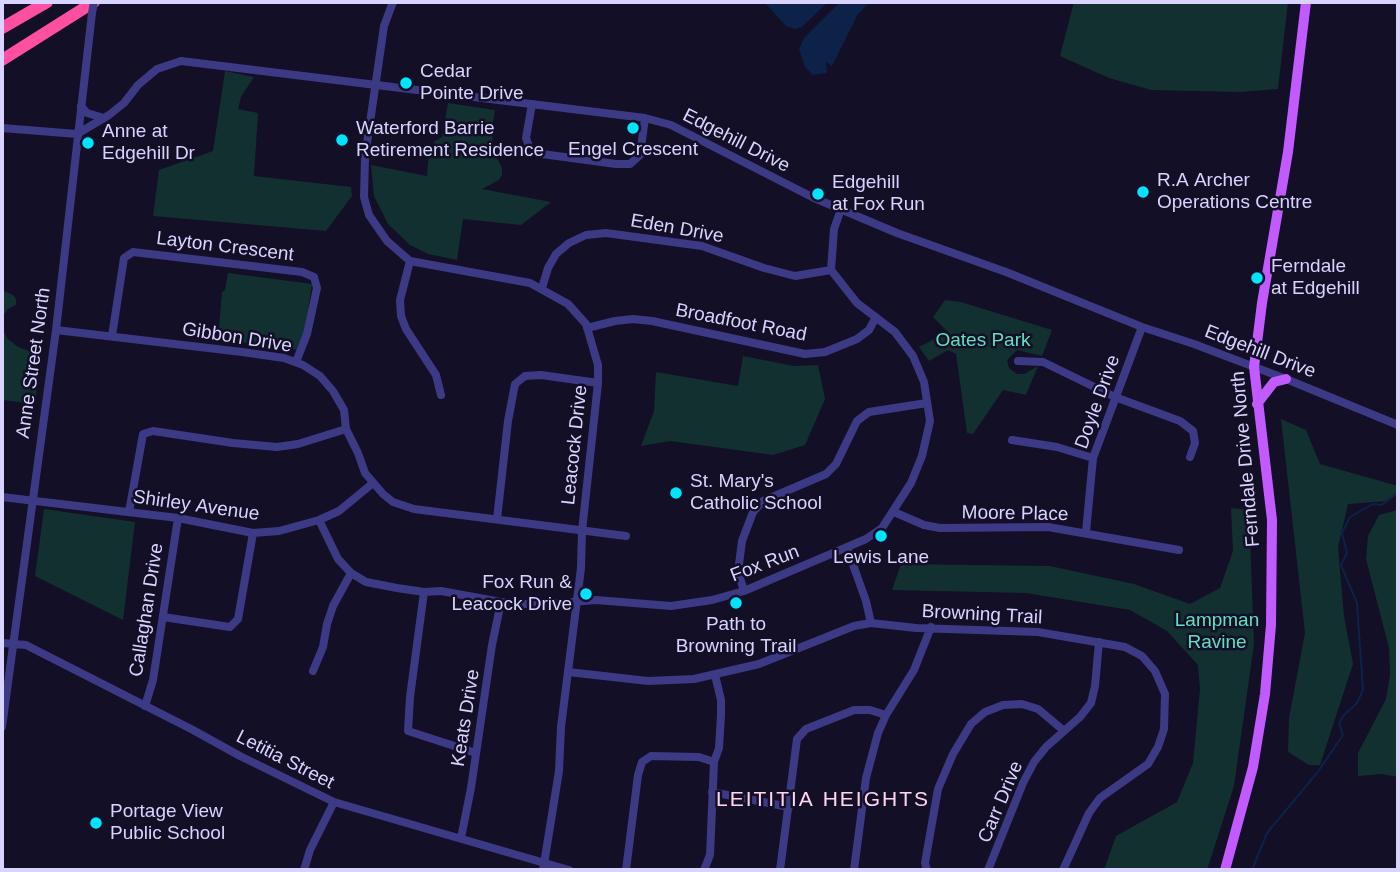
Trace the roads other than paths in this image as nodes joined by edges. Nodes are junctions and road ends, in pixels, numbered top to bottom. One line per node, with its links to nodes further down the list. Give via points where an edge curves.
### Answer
1 (47, 2): 5 (highway)
2 (393, 2): 7 (street, via 384,26)
3 (1306, 2): 25 (main road, Ferndale Drive North)
4 (94, 6): 6 (highway); 9 (street, Anne Street North)
5 (2, 28)
6 (2, 60)
7 (376, 84): 8 (street, Edgehill Drive); 10 (street, Edgehill Drive, via 181,61 157,69); 15 (street, via 365,157 365,197 369,215 387,241)
8 (532, 104): 11 (street, Edgehill Drive); 11 (street, via 526,138 530,149 604,163 631,164 640,155)
9 (80, 106): 10 (street); 13 (street, Anne Street North)
10 (104, 118): 13 (street, Edgehill Drive)
11 (645, 118): 14 (street, Edgehill Drive, via 671,125)
12 (2, 128): 13 (street)
13 (77, 134): 21 (street, Anne Street North)
14 (841, 209): 16 (street, via 834,229); 19 (street, Edgehill Drive)
15 (410, 261): 17 (street, Leacock Drive); 28 (street, via 400,300 401,316 436,375)
16 (831, 270): 17 (street, Eden Drive, via 794,276 702,246 606,233 586,235 556,254); 18 (street, Fox Run, via 857,303)
17 (542, 288): 20 (street, Leacock Drive, via 568,304)
18 (876, 317): 20 (street, Broadfoot Road, via 857,339 825,352 805,354 652,321 633,319); 30 (street, Fox Run, via 914,356)
19 (1142, 327): 25 (street, Edgehill Drive); 29 (street, Doyle Drive)
20 (587, 328): 27 (street, Leacock Drive, via 598,365)
21 (56, 330): 22 (street, Gibbon Drive); 39 (street, Anne Street North)
22 (111, 336): 24 (street, Gibbon Drive); 24 (street, Layton Crescent, via 124,258 133,252 289,270 314,276 317,288)
23 (1018, 361): 29 (street, via 1043,362)
24 (296, 362): 33 (street, Gibbon Drive, via 320,376 333,391 344,410)
25 (1254, 367): 26 (street, Edgehill Drive); 31 (main road, Ferndale Drive North)
26 (1286, 379): 31 (main road, via 1274,382); 32 (street, Edgehill Drive)
27 (598, 383): 43 (street, via 541,375 525,376 515,384); 45 (street, Leacock Drive)
28 (441, 395)
29 (1115, 397): 35 (street, via 1180,421 1194,431); 36 (street, Doyle Drive)
30 (928, 403): 41 (street, Fox Run, via 930,421 922,456); 52 (street, via 869,412 857,421 836,464 826,474 763,501 753,512 742,541 738,572)
31 (1257, 404): 85 (main road, Ferndale Drive North, via 1272,520 1271,625 1253,767)
32 (1398, 425)
33 (346, 429): 37 (street, Gibbon Drive); 40 (street, via 277,447 153,431 143,434)
34 (1012, 440): 36 (street)
35 (1190, 457)
36 (1093, 458): 46 (street, Doyle Drive)
37 (373, 483): 43 (street, Gibbon Drive, via 393,502 414,509); 44 (street, Shirley Avenue, via 339,511)
38 (2, 496): 39 (street, Shirley Avenue)
39 (32, 499): 40 (street, Shirley Avenue); 61 (street, Anne Street North)
40 (129, 512): 42 (street, Shirley Avenue)
41 (894, 512): 46 (street, Moore Place, via 940,528 1048,527); 49 (street, Fox Run, via 881,528)
42 (178, 518): 47 (street, Shirley Avenue); 56 (street, Callaghan Drive)
43 (497, 519): 45 (street, Gibbon Drive)
44 (319, 520): 47 (street, Shirley Avenue); 51 (street, via 338,559)
45 (582, 531): 48 (street, Gibbon Drive); 55 (street, Leacock Drive)
46 (1086, 532): 50 (street, Moore Place)
47 (253, 533): 56 (street, via 237,619 230,627)
48 (626, 536)
49 (846, 548): 52 (street, Fox Run); 57 (street)
50 (1179, 550)
51 (351, 573): 53 (street, Fox Run, via 366,582); 62 (street, via 333,606)
52 (744, 591): 55 (street, Fox Run, via 671,606)
53 (424, 592): 54 (street, Fox Run); 69 (street, via 408,731)
54 (501, 602): 55 (street, Fox Run); 69 (street, Keats Drive)
55 (576, 602): 63 (street, Leacock Drive)
56 (163, 617): 65 (street, Callaghan Drive)
57 (871, 623): 58 (street, Browning Trail); 64 (street, Browning Trail)
58 (931, 627): 59 (street, Browning Trail, via 1038,632); 66 (street, via 914,670)
59 (1099, 642): 68 (street, Carr Drive, via 1091,703); 84 (street, Browning Trail, via 1125,647 1142,656 1155,671 1165,694 1164,729 1148,764 1100,798 1089,813)
60 (2, 643): 61 (street, Letitia Street)
61 (13, 644): 65 (street, Letitia Street, via 26,645); 67 (street, Anne Street North)
62 (313, 671)
63 (568, 672): 64 (street, Browning Trail, via 648,681); 75 (street, Leacock Drive, via 559,771)
64 (715, 675): 70 (street, via 722,716)
65 (145, 706): 72 (street, Letitia Street)
66 (886, 715): 73 (street, via 854,710 806,729 797,739); 81 (street, via 866,778)
67 (2, 727)
68 (1063, 730): 82 (street, via 1038,709 1022,704 985,712 971,724 938,789 925,863); 83 (street, Carr Drive, via 1023,782)
69 (475, 753): 74 (street, Keats Drive)
70 (715, 762): 71 (street); 78 (street, via 651,756 642,762)
71 (712, 792): 73 (street); 79 (street, via 710,855)
72 (334, 802): 74 (street, Letitia Street); 76 (street)
73 (789, 807): 80 (street)
74 (461, 838): 75 (street, Letitia Street)
75 (543, 866): 77 (street, Letitia Street)
76 (304, 870)
77 (569, 870)
78 (626, 870)
79 (704, 870)
80 (780, 870)
81 (854, 870)
82 (928, 870)
83 (988, 870)
84 (1063, 870)
85 (1225, 870)

